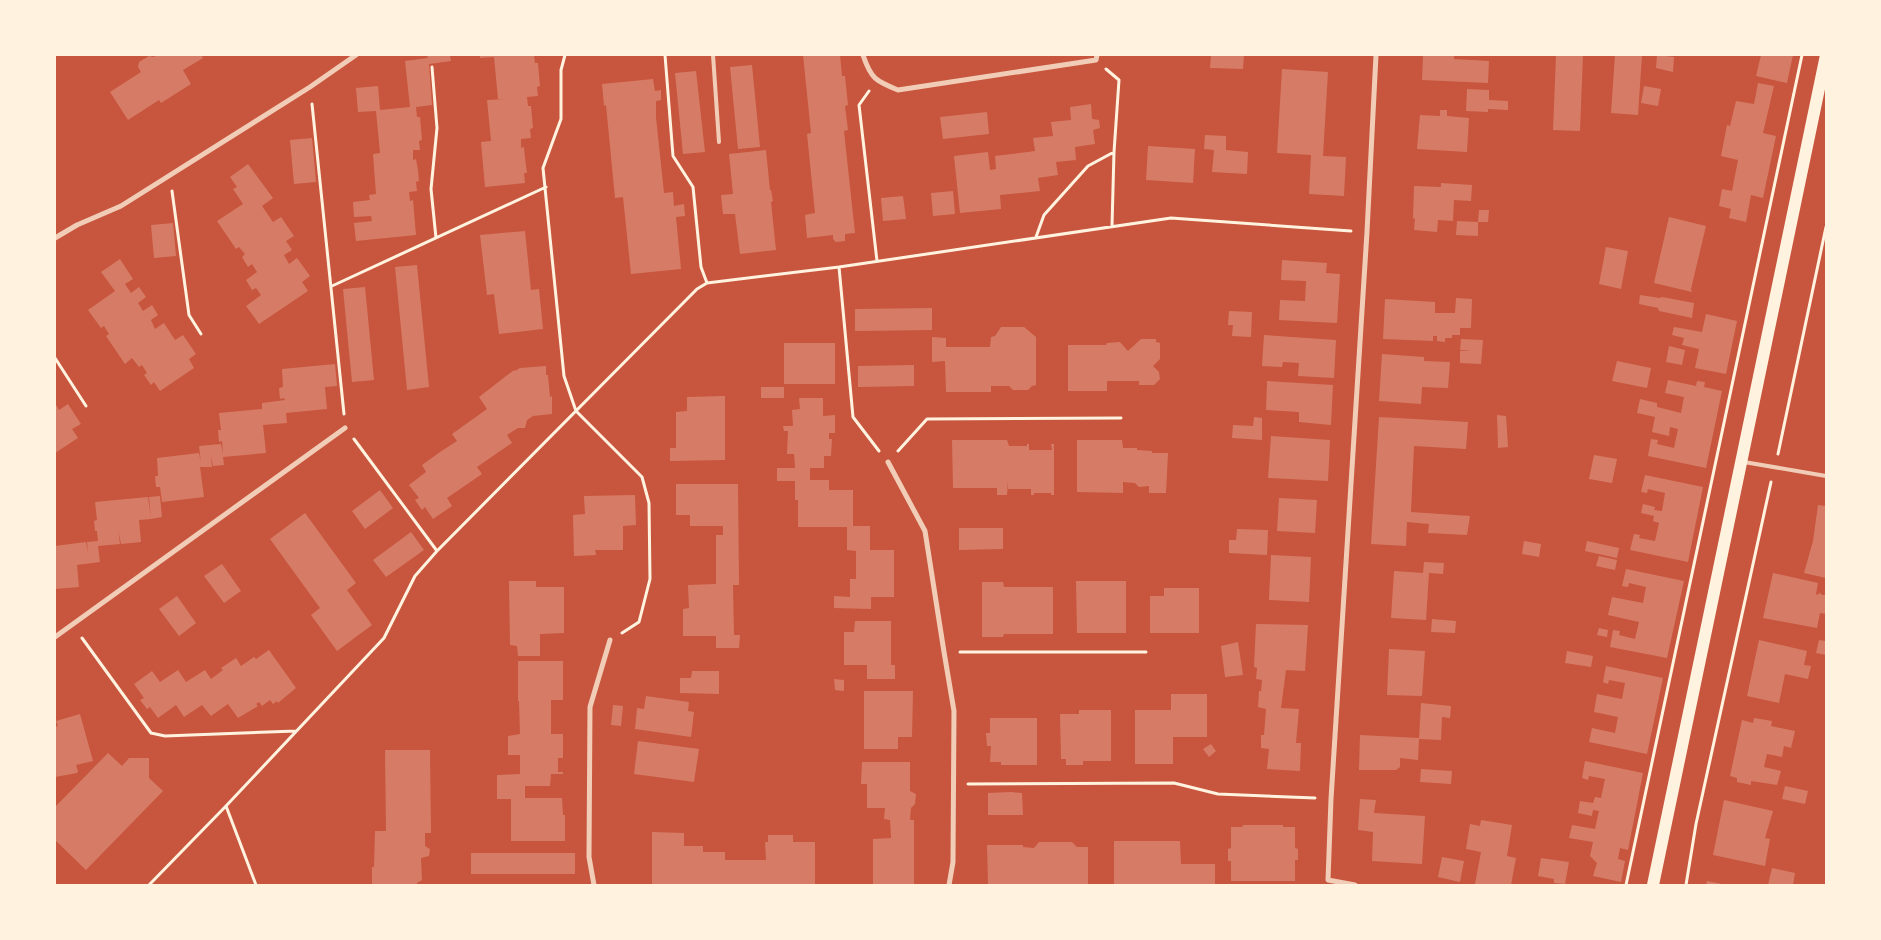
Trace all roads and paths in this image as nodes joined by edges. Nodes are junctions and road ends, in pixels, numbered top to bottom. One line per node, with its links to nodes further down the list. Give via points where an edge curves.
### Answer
1 (356, 55): 12 (street)
2 (565, 55): 16 (path, via 561,70 561,119 544,168)
3 (665, 55): 25 (path, via 673,156 693,187 701,267)
4 (713, 55): 13 (lane)
5 (863, 55): 11 (street)
6 (1376, 55): 19 (street)
7 (1802, 55): 53 (path)
8 (1826, 55): 34 (main road)
9 (1096, 58): 11 (street, via 898,90); 14 (path, via 1119,80)
10 (432, 67): 22 (path, via 437,128 431,189)
11 (876, 81): 23 (path, via 859,105)
12 (310, 87): 15 (street); 26 (path)
13 (719, 142)
14 (1114, 152): 17 (path); 20 (path, via 1088,166 1044,216)
15 (169, 176): 21 (street, via 121,206); 27 (path, via 189,315)
16 (546, 187): 22 (path); 30 (path, via 564,376)
17 (1112, 226): 19 (path, via 1171,218); 20 (path)
18 (1826, 228): 35 (path)
19 (1367, 232): 45 (street)
20 (1036, 237): 23 (path)
21 (55, 238)
22 (436, 238): 26 (path)
23 (877, 261): 24 (path)
24 (839, 267): 25 (path); 33 (path, via 853,417)
25 (707, 283): 30 (path)
26 (332, 286): 32 (path)
27 (201, 334)
28 (55, 358): 29 (path)
29 (86, 406)
30 (576, 412): 37 (path); 40 (path, via 642,477 649,503 650,579 639,622)
31 (1121, 418): 33 (path, via 927,420)
32 (345, 428): 37 (path); 38 (street)
33 (888, 462): 41 (street, via 924,531)
34 (1741, 462): 35 (lane); 54 (main road)
35 (1775, 468): 36 (lane); 55 (path, via 1696,824)
36 (1826, 476)
37 (437, 551): 43 (path, via 415,576 384,638)
38 (73, 625): 39 (street); 43 (path, via 151,733 165,736)
39 (55, 637)
40 (610, 640): 50 (street, via 590,707 589,857)
41 (944, 652): 42 (path); 44 (street, via 954,711)
42 (1146, 652)
43 (296, 732): 46 (path)
44 (954, 784): 45 (path, via 1174,783 1218,794); 51 (street, via 953,862)
45 (1331, 799): 47 (street)
46 (226, 806): 48 (path); 49 (path)
47 (1327, 883): 52 (street)
48 (149, 885)
49 (256, 885)
50 (594, 885)
51 (949, 885)
52 (1355, 885)
53 (1626, 885)
54 (1653, 885)
55 (1686, 885)

